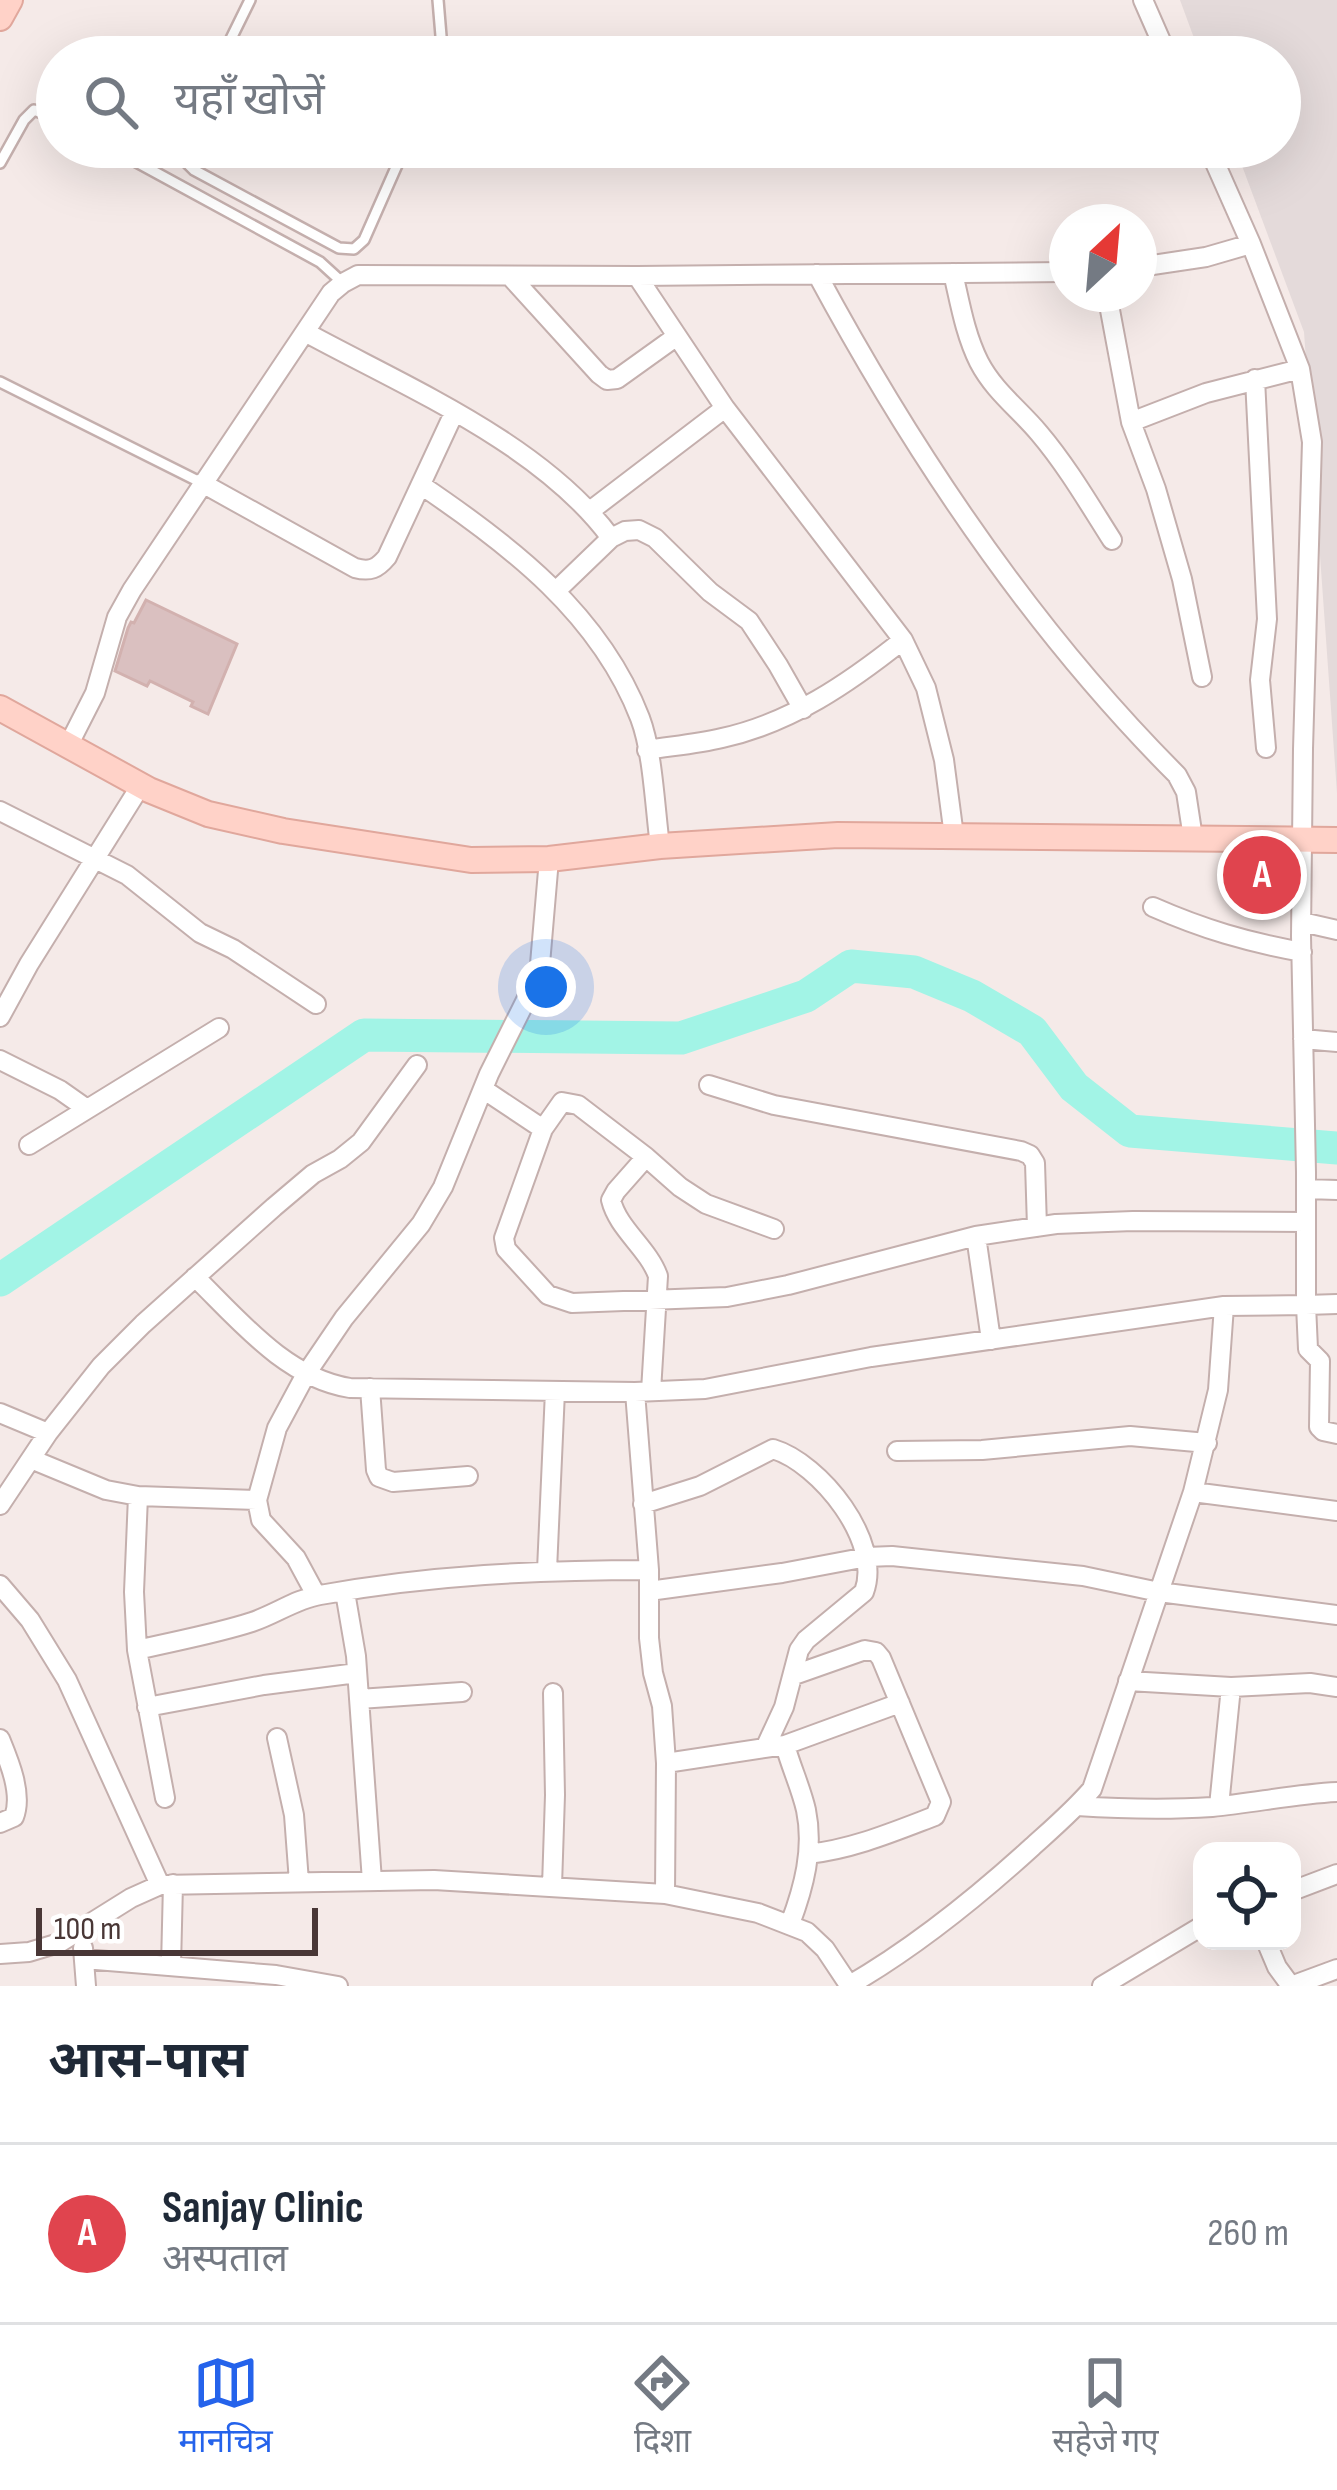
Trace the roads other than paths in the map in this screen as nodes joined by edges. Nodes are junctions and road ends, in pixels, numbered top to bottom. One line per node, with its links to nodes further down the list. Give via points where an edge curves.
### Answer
1 (10, 0): 5 (street)
2 (250, 0): 6 (lane)
3 (438, 0): 7 (lane)
4 (1143, 0): 8 (street)
5 (0, 18)
6 (232, 36)
7 (441, 36)
8 (1159, 36)
9 (36, 111): 10 (lane)
10 (0, 163)
11 (148, 168): 22 (lane, via 320,262)
12 (192, 168): 13 (lane, via 354,249)
13 (396, 168)
14 (1217, 168): 15 (street)
15 (1251, 244): 16 (street); 26 (street)
16 (1157, 264)
17 (1049, 272): 18 (street)
18 (953, 273): 19 (street); 36 (street, via 980,365 1064,464)
19 (817, 274): 21 (street); 48 (street, via 869,370 1012,582 1177,776)
20 (510, 276): 21 (street); 22 (street, via 358,275); 25 (street, via 607,380)
21 (638, 276): 25 (street)
22 (343, 283): 24 (street)
23 (1110, 312): 31 (street)
24 (305, 332): 30 (street); 32 (street)
25 (677, 336): 29 (street)
26 (1300, 369): 27 (street); 49 (street, via 1312,442)
27 (1255, 379): 31 (street); 43 (street)
28 (0, 382): 32 (lane)
29 (725, 408): 34 (street); 38 (street)
30 (454, 413): 33 (street); 34 (street, via 509,445)
31 (1131, 422): 39 (street, via 1182,579)
32 (202, 482): 33 (street, via 367,571 387,556); 42 (street, via 117,617)
33 (421, 485): 37 (street)
34 (590, 511): 35 (street)
35 (610, 538): 37 (street); 41 (street, via 639,530 655,538 737,610)
36 (1112, 540)
37 (557, 590): 44 (street, via 619,676)
38 (903, 640): 41 (street); 47 (street, via 926,688)
39 (1202, 677)
40 (0, 708): 42 (street)
41 (803, 709): 44 (street, via 724,738)
42 (68, 746): 45 (street)
43 (1266, 748)
44 (647, 750): 51 (street)
45 (141, 785): 52 (street); 53 (street, via 208,814 284,831 471,860)
46 (3, 819): 52 (street)
47 (954, 836): 48 (street); 51 (street)
48 (1193, 838): 49 (street)
49 (1303, 839): 50 (street); 55 (street)
50 (1337, 840)
51 (660, 846): 53 (street)
52 (96, 859): 58 (street); 59 (street)
53 (549, 859): 65 (street, via 532,988)
54 (1153, 907): 57 (street, via 1241,941)
55 (1302, 922): 56 (street); 57 (street)
56 (1337, 930)
57 (1302, 952): 61 (street)
58 (316, 1004)
59 (0, 1017)
60 (218, 1028): 67 (street)
61 (1303, 1039): 62 (street); 71 (street)
62 (1337, 1042)
63 (0, 1060): 67 (street)
64 (417, 1065): 77 (street, via 361,1142)
65 (486, 1082): 68 (street); 83 (street, via 422,1224)
66 (709, 1085): 74 (street, via 774,1105 1021,1150 1035,1163)
67 (87, 1109): 69 (street)
68 (543, 1129): 70 (street, via 569,1102); 78 (street, via 506,1226 506,1249 560,1300)
69 (29, 1145)
70 (646, 1157): 75 (street, via 706,1204); 78 (street, via 611,1200 653,1263)
71 (1306, 1180): 72 (street); 73 (street)
72 (1337, 1190)
73 (1306, 1222): 74 (street); 80 (street)
74 (1037, 1227): 76 (street)
75 (774, 1229)
76 (976, 1236): 78 (street, via 727,1297); 82 (street)
77 (195, 1277): 83 (street); 88 (street, via 101,1366)
78 (658, 1297): 86 (street)
79 (1337, 1304): 80 (street)
80 (1306, 1305): 81 (street); 89 (street, via 1308,1349 1320,1361 1319,1426)
81 (1224, 1306): 82 (street); 90 (street)
82 (991, 1340): 86 (street)
83 (306, 1374): 84 (street); 96 (street, via 278,1429)
84 (370, 1388): 85 (street); 93 (street, via 380,1477)
85 (555, 1391): 86 (street); 101 (street)
86 (643, 1392): 98 (street)
87 (0, 1413): 88 (street)
88 (48, 1433): 92 (street)
89 (1337, 1434)
90 (1208, 1443): 91 (street, via 1130,1436); 94 (street)
91 (896, 1451)
92 (31, 1459): 95 (street); 97 (street)
93 (468, 1476)
94 (1193, 1492): 99 (street); 106 (street)
95 (138, 1496): 96 (street); 109 (street)
96 (257, 1500): 107 (street, via 261,1520)
97 (0, 1504)
98 (643, 1504): 100 (street, via 773,1449 821,1482 860,1532); 102 (street)
99 (1337, 1511)
100 (867, 1556): 104 (street); 106 (street, via 1083,1576); 111 (street, via 864,1592 806,1640)
101 (547, 1570): 102 (street); 105 (street)
102 (649, 1570): 104 (street)
103 (0, 1585): 133 (street, via 68,1680)
104 (649, 1591): 123 (street)
105 (345, 1592): 107 (street); 110 (street)
106 (1159, 1592): 108 (street); 112 (street)
107 (316, 1595): 109 (street, via 255,1621)
108 (1337, 1615)
109 (137, 1650): 119 (street)
110 (357, 1673): 117 (street); 119 (street)
111 (794, 1675): 118 (street, via 869,1650 881,1658); 122 (street)
112 (1128, 1681): 113 (street); 126 (street, via 1092,1789)
113 (1231, 1687): 114 (street); 127 (street)
114 (1337, 1688)
115 (462, 1692): 117 (street)
116 (553, 1694): 134 (street)
117 (359, 1699): 131 (street)
118 (899, 1703): 122 (street); 129 (street, via 940,1809 872,1840)
119 (147, 1707): 125 (street)
120 (277, 1738): 132 (street)
121 (0, 1739): 128 (street, via 18,1808)
122 (775, 1746): 123 (street); 129 (street, via 806,1811)
123 (666, 1763): 136 (street)
124 (1337, 1792): 127 (street)
125 (165, 1798)
126 (1077, 1806): 127 (street); 145 (street)
127 (1219, 1806)
128 (0, 1823)
129 (808, 1854): 137 (street)
130 (1337, 1874): 135 (street)
131 (372, 1881): 132 (street); 134 (street)
132 (299, 1882): 133 (street)
133 (167, 1885): 138 (street); 143 (street)
134 (552, 1886): 136 (street)
135 (1301, 1888)
136 (665, 1894): 137 (street)
137 (790, 1924): 149 (street, via 825,1949)
138 (82, 1931): 141 (street); 142 (street)
139 (1193, 1931): 150 (street)
140 (1270, 1950): 151 (street)
141 (0, 1954)
142 (84, 1959): 143 (street); 147 (street)
143 (171, 1966): 146 (street)
144 (1337, 1969): 151 (street)
145 (880, 1978): 149 (street)
146 (276, 1981): 148 (street)
147 (86, 1986)
148 (338, 1986)
149 (848, 1986)
150 (1102, 1986)
151 (1291, 1986)

